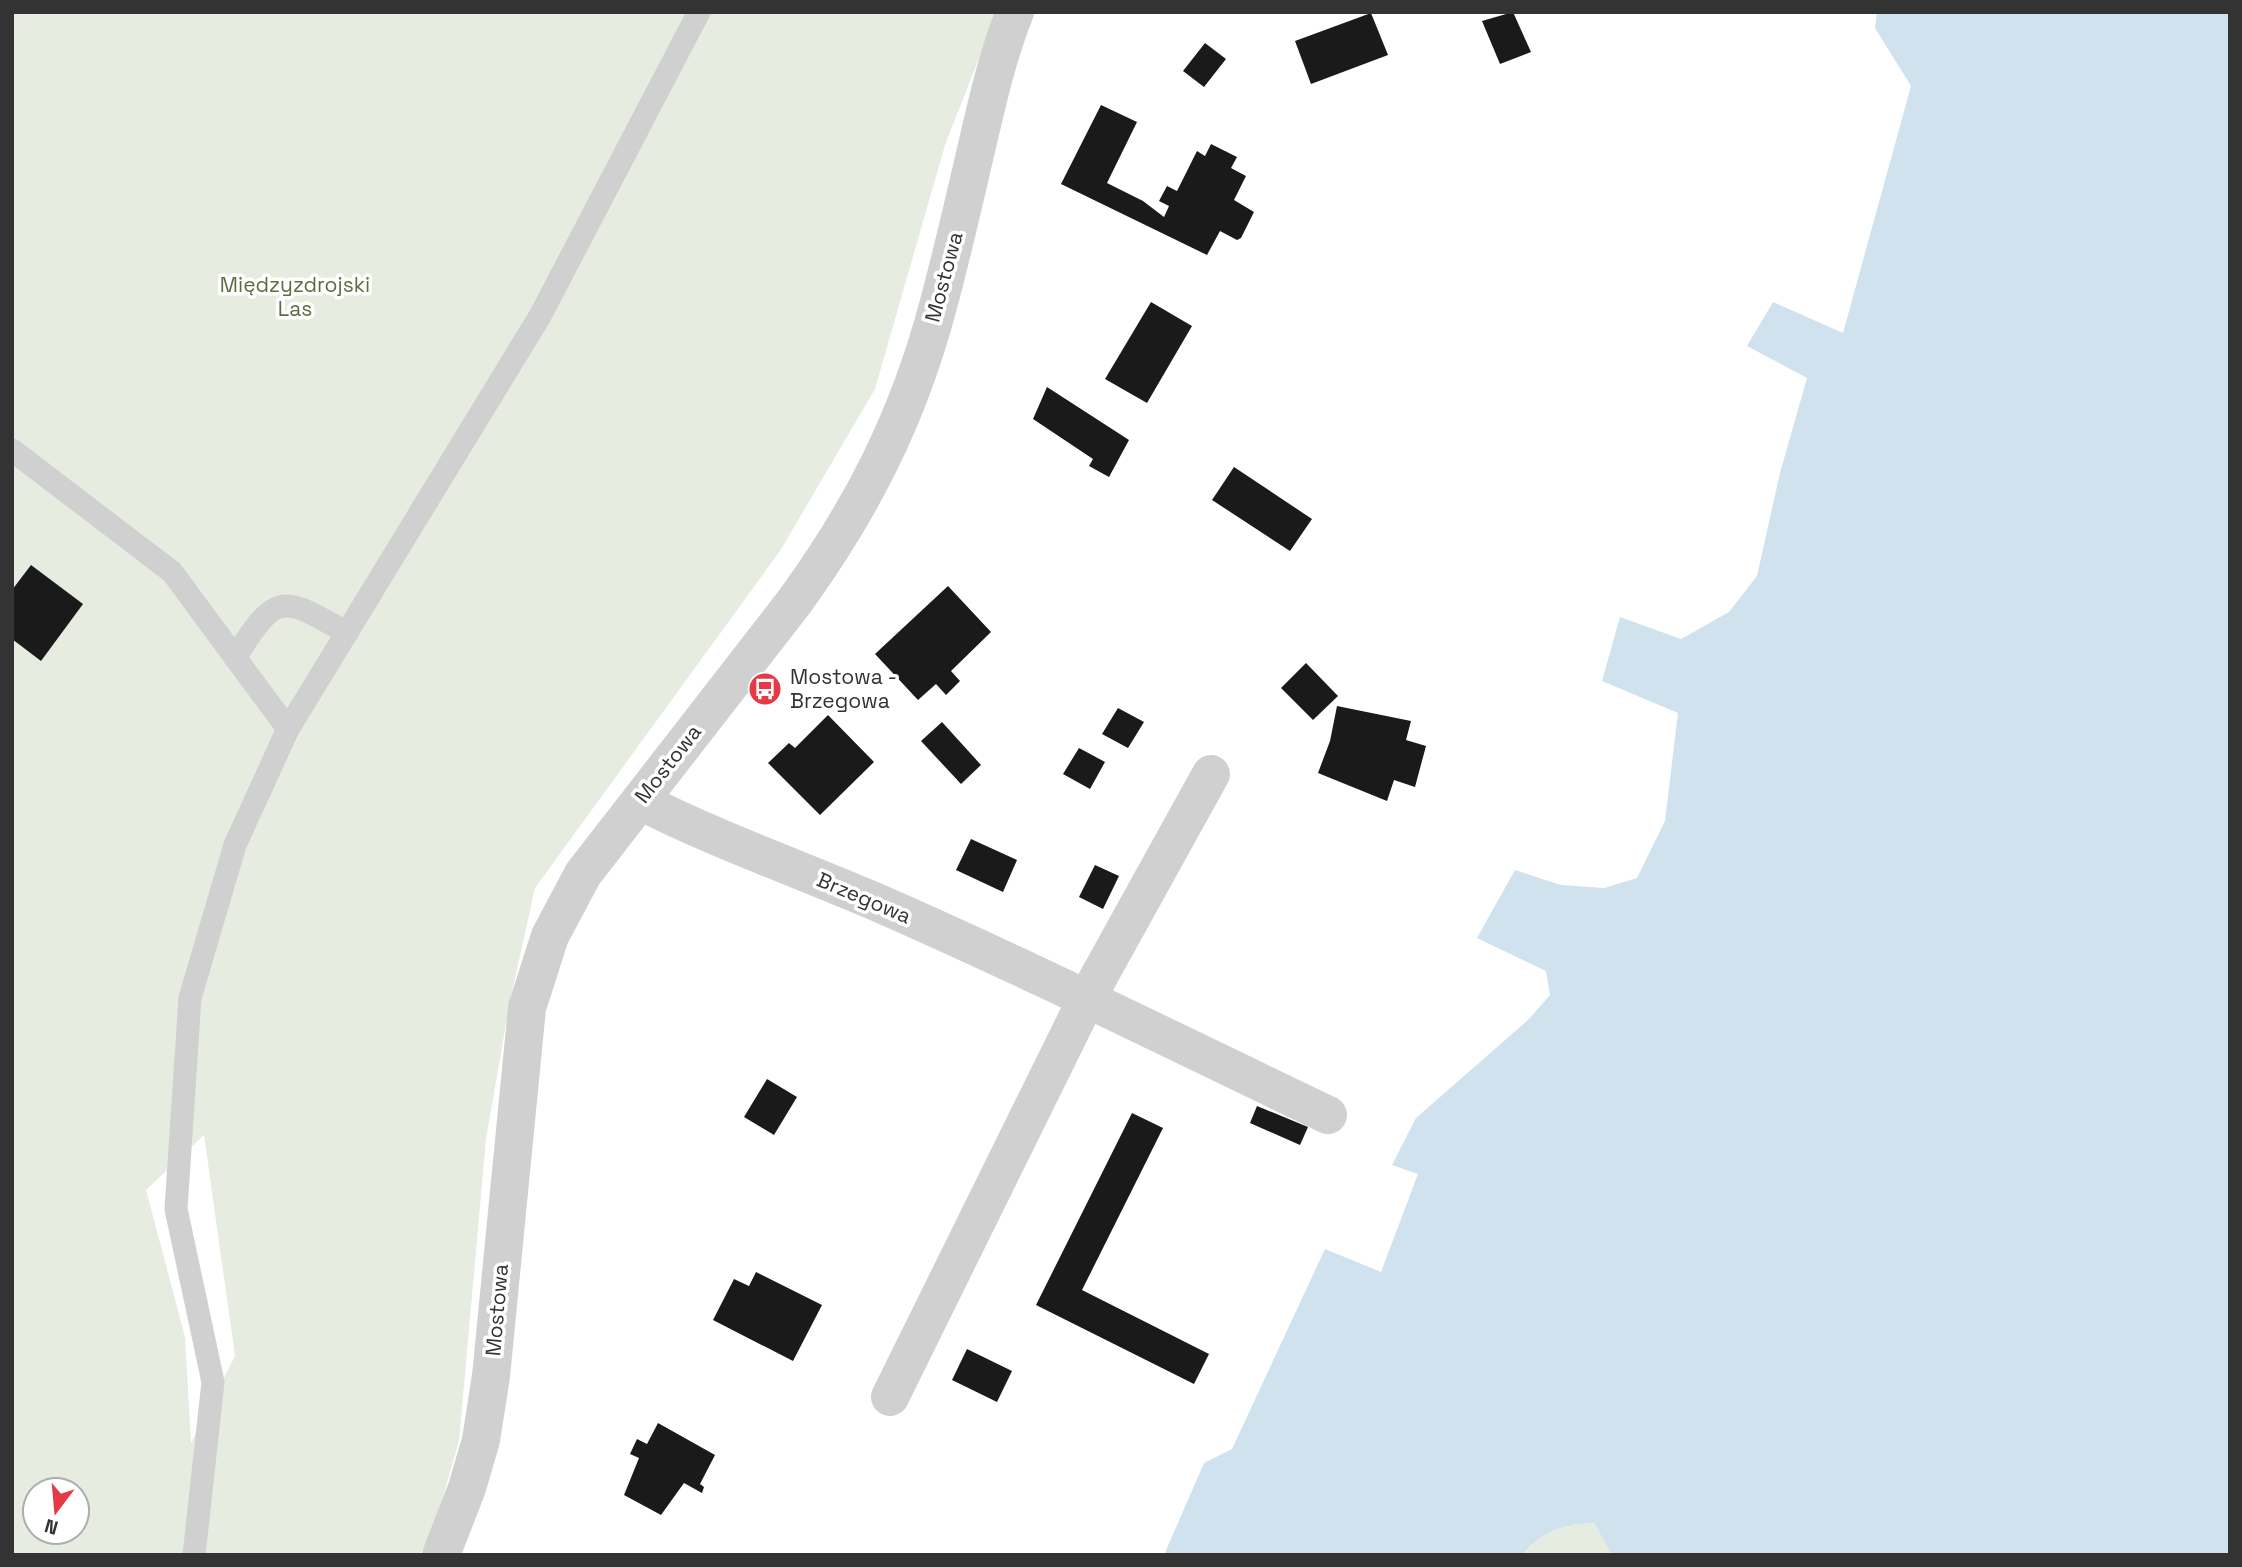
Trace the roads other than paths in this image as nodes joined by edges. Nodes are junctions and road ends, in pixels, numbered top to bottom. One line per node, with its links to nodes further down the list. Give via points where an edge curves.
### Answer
1 (699, 12): 4 (lane, via 540,316)
2 (1015, 12): 8 (street, Mostowa, via 993,74 937,308 891,442 868,491 828,555)
3 (12, 450): 5 (lane, via 172,572)
4 (347, 633): 5 (lane, via 298,608 277,606 261,617); 6 (lane)
5 (235, 657): 6 (lane)
6 (288, 729): 12 (lane, via 234,845 190,998 176,1209 214,1382)
7 (1210, 774): 9 (street)
8 (640, 801): 9 (street, Brzegowa); 13 (street, Mostowa, via 583,874 550,936 527,1008 481,1440)
9 (1087, 999): 10 (street, Brzegowa); 11 (street)
10 (1328, 1115)
11 (890, 1397)
12 (194, 1555)
13 (440, 1555)

